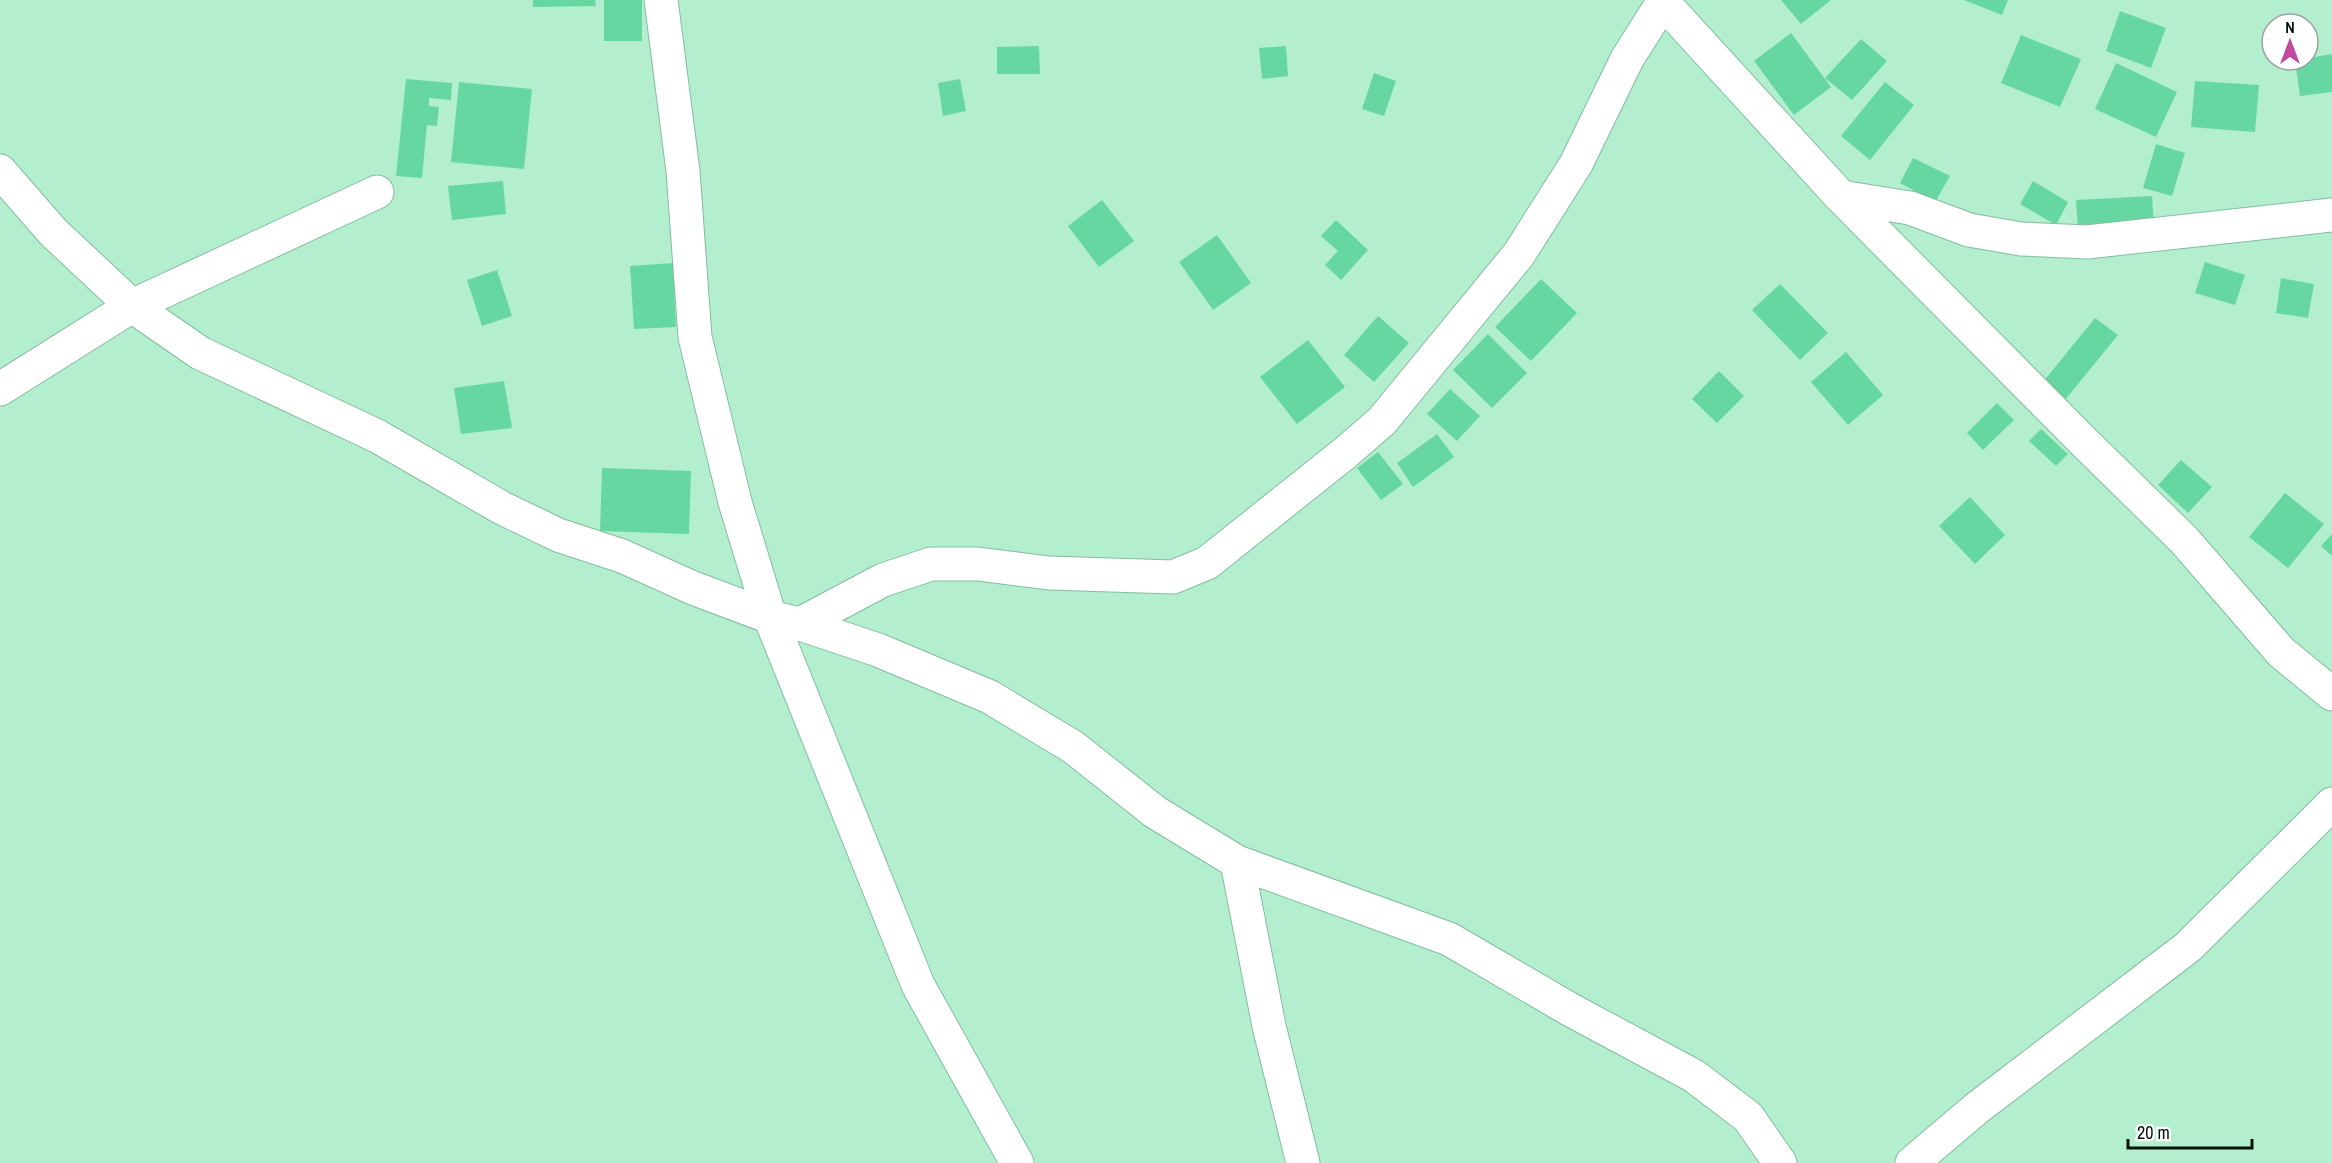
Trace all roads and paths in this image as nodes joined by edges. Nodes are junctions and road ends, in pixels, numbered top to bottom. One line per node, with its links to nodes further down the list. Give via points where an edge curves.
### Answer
1 (661, 0): 9 (street, via 683,171 695,337 735,502)
2 (1662, 1): 5 (street); 9 (street, via 1627,59 1576,164 1519,254 1382,421 1207,563 1173,577 931,564)
3 (0, 171): 7 (street, via 52,232)
4 (377, 192): 7 (street)
5 (1842, 197): 6 (street, via 1910,208 1969,230 2021,239 2087,242); 10 (street, via 2184,540 2281,652)
6 (2332, 215)
7 (132, 306): 8 (street); 9 (street, via 200,353 377,436 558,536 622,556 693,588)
8 (0, 389)
9 (785, 620): 12 (street, via 879,650 990,697 1073,747 1155,812); 13 (street, via 918,985)
10 (2332, 694)
11 (2332, 804): 16 (street, via 2188,947 1977,1108)
12 (1237, 862): 14 (street, via 1269,1026); 15 (street, via 1449,939 1694,1076 1748,1117)
13 (1017, 1163)
14 (1303, 1163)
15 (1780, 1163)
16 (1912, 1163)

